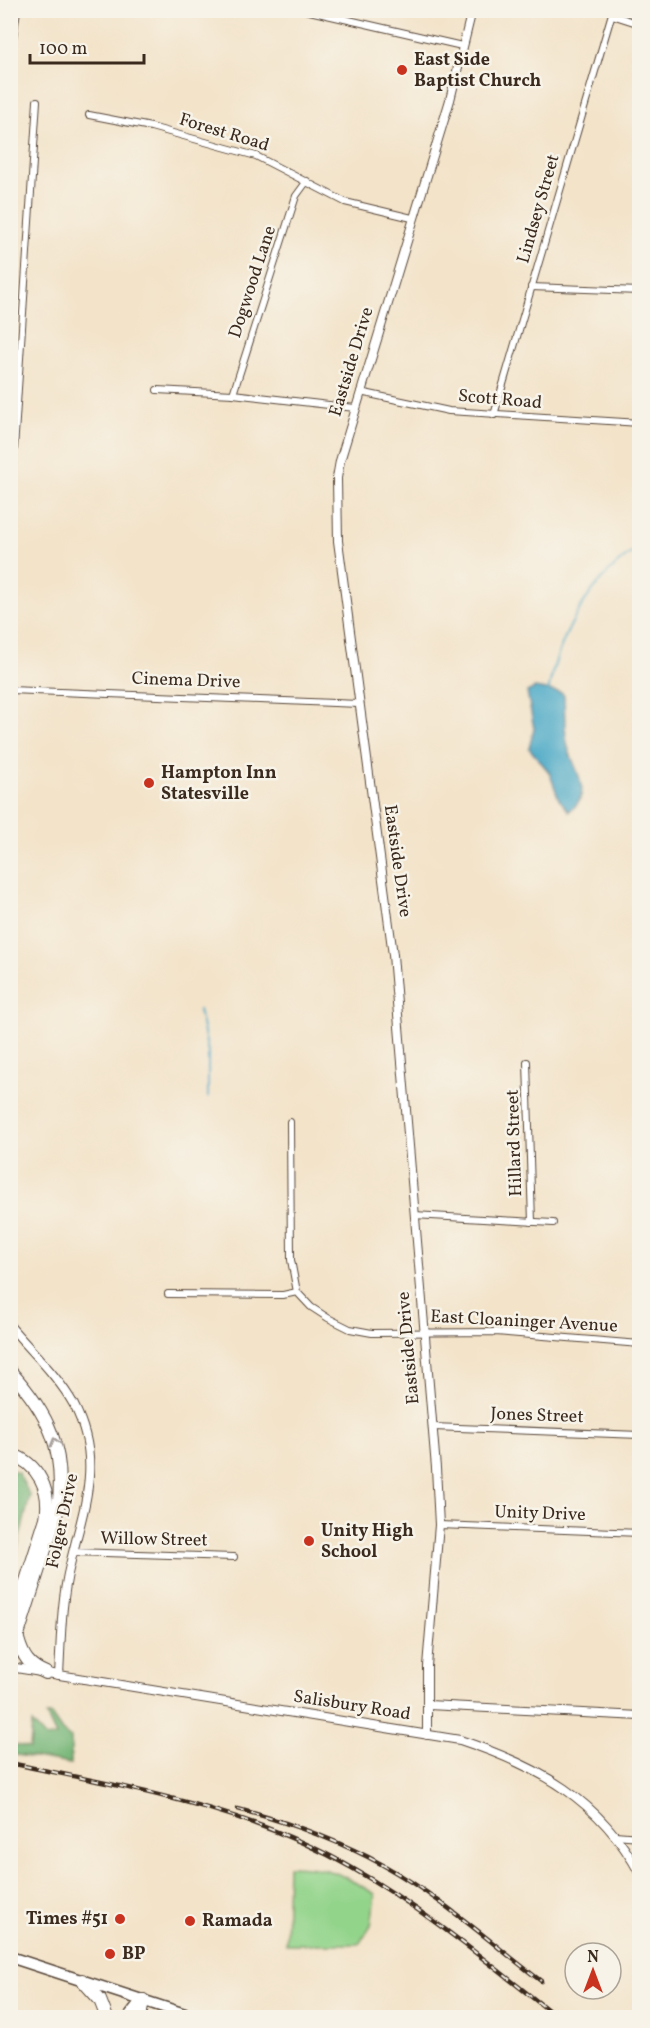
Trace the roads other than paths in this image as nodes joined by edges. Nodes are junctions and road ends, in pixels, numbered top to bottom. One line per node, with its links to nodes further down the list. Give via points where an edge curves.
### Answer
1 (14, 10): 6 (highway)
2 (305, 10): 7 (street)
3 (472, 10): 7 (street, Eastside Drive)
4 (612, 13): 5 (street); 12 (street, Lindsey Street)
5 (639, 24)
6 (10, 38)
7 (462, 46): 11 (street, Eastside Drive, via 450,100)
8 (37, 101): 20 (street)
9 (89, 115): 10 (street, Forest Road, via 151,127 255,156)
10 (307, 181): 11 (street, Forest Road, via 360,207); 16 (street, Dogwood Lane, via 296,196)
11 (412, 218): 15 (street, Eastside Drive)
12 (531, 287): 13 (street); 18 (street, Lindsey Street)
13 (639, 291)
14 (157, 390): 16 (street)
15 (360, 392): 17 (street, Eastside Drive); 18 (street, Scott Road, via 448,411)
16 (233, 394): 17 (street)
17 (356, 408): 22 (street, Eastside Drive, via 340,461 336,510)
18 (494, 415): 19 (street, Scott Road)
19 (639, 423)
20 (10, 510)
21 (10, 690): 22 (street, Cinema Drive)
22 (359, 704): 25 (street, Eastside Drive, via 393,955)
23 (527, 1062): 26 (street, Hillard Street)
24 (290, 1122): 28 (street, via 291,1260)
25 (414, 1215): 26 (street); 31 (street, Eastside Drive)
26 (532, 1222): 27 (street)
27 (554, 1223)
28 (297, 1292): 29 (street); 31 (street, East Cloaninger Avenue, via 311,1307 350,1329 372,1333)
29 (168, 1294)
30 (10, 1326): 39 (street, Folger Drive, via 63,1389 80,1422 90,1465 90,1485)
31 (425, 1332): 32 (street, East Cloaninger Avenue, via 496,1332); 34 (street, Eastside Drive)
32 (639, 1344)
33 (10, 1371): 41 (highway, one-way to 33, via 58,1509 61,1485 54,1436 44,1414)
34 (433, 1427): 35 (street, Jones Street); 37 (street, Eastside Drive)
35 (639, 1435)
36 (10, 1454): 41 (highway, via 33,1467 48,1500)
37 (439, 1525): 38 (street, Unity Drive); 46 (street, Eastside Drive, via 431,1601)
38 (639, 1533)
39 (73, 1552): 40 (street, Willow Street); 45 (street, Folger Drive, via 63,1611)
40 (234, 1557)
41 (14, 1635): 42 (highway); 44 (highway, via 22,1654 33,1667)
42 (10, 1660)
43 (10, 1667): 44 (street, Salisbury Road)
44 (46, 1673): 45 (street, Salisbury Road)
45 (59, 1675): 48 (street, Salisbury Road)
46 (428, 1705): 47 (street); 48 (street, Eastside Drive)
47 (639, 1716)
48 (427, 1735): 49 (street, Salisbury Road, via 460,1740 529,1766 567,1791)
49 (615, 1835): 50 (street); 51 (street, Salisbury Road)
50 (639, 1837)
51 (639, 1874)
52 (10, 1957): 53 (highway)
53 (82, 1980): 54 (highway); 55 (highway, via 100,2000)
54 (143, 2000): 56 (highway); 57 (highway); 58 (highway)
55 (107, 2018)
56 (129, 2018)
57 (140, 2018)
58 (197, 2018)

